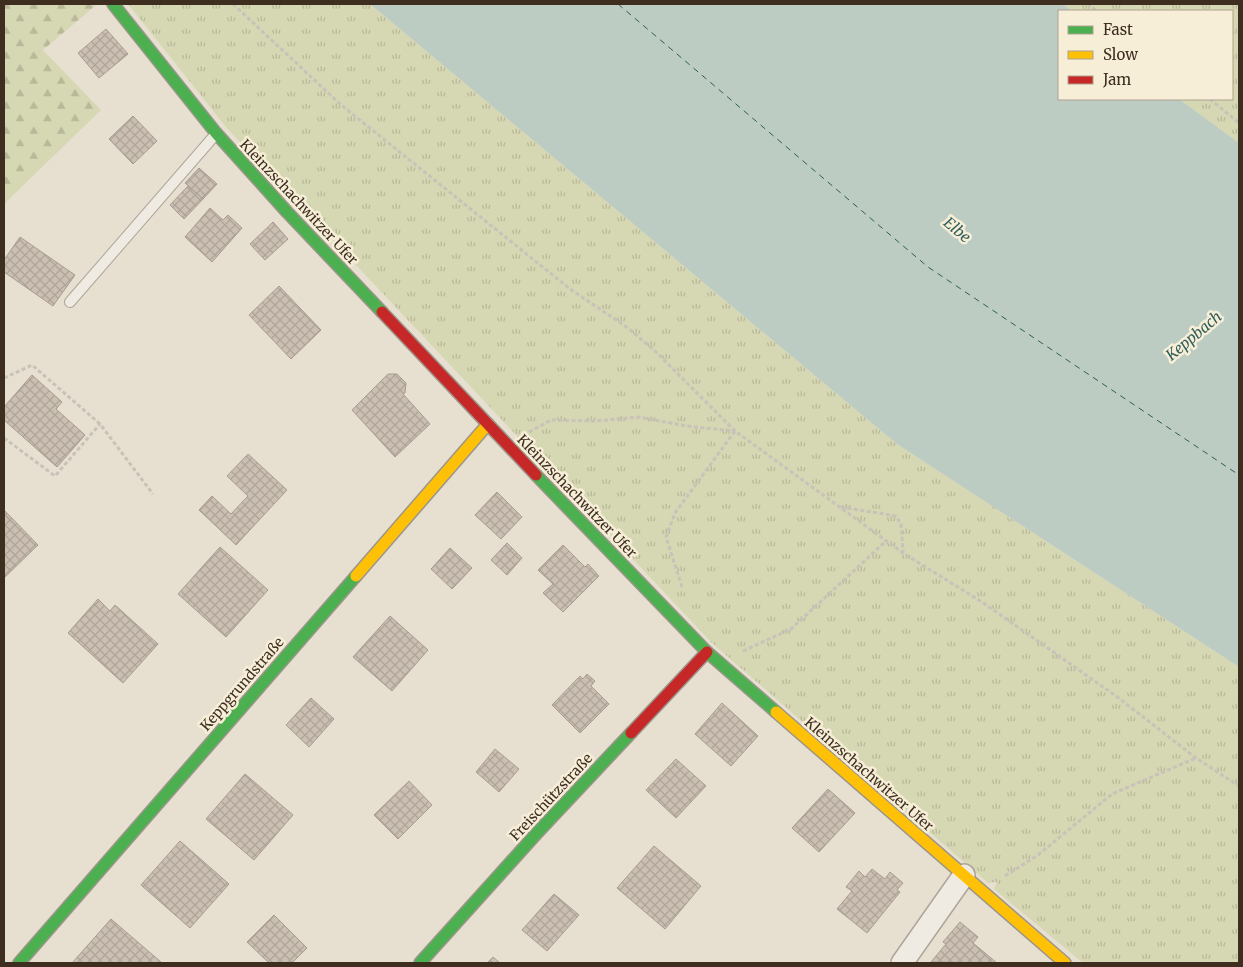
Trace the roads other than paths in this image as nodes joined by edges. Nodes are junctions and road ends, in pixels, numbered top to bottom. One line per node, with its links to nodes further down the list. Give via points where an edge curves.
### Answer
1 (113, 4): 2 (street, Kleinzschachwitzer Ufer)
2 (216, 133): 3 (lane); 4 (street, Kleinzschachwitzer Ufer, via 286,212)
3 (70, 302)
4 (488, 424): 5 (street, Kleinzschachwitzer Ufer); 7 (street, Keppgrundstraße)
5 (707, 652): 6 (street, Kleinzschachwitzer Ufer); 8 (street, Freischützstraße)
6 (964, 875): 9 (street); 10 (street, Kleinzschachwitzer Ufer)
7 (19, 963)
8 (420, 963)
9 (902, 963)
10 (1065, 963)

